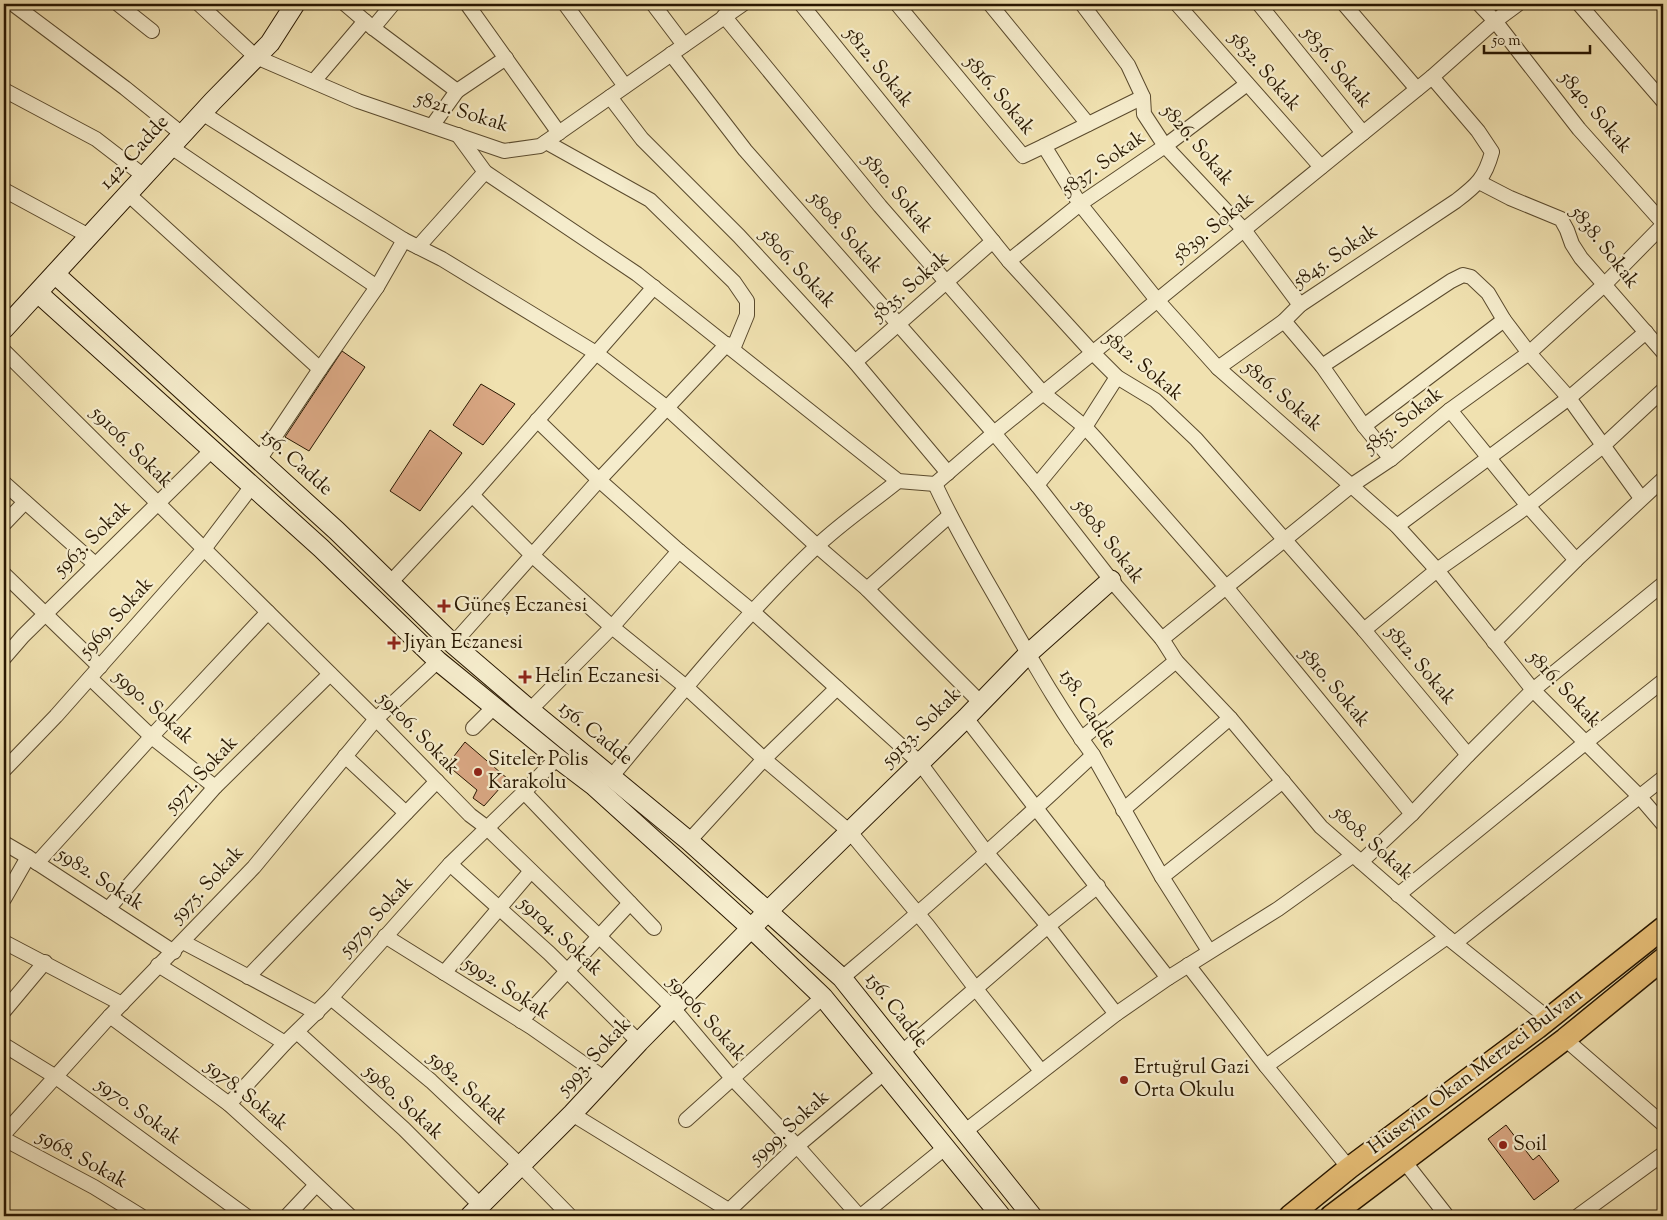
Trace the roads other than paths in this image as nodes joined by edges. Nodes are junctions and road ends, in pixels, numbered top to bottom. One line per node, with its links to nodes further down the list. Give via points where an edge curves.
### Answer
1 (13, 4): 44 (street, via 125,88)
2 (118, 4): 23 (street)
3 (200, 4): 26 (street)
4 (295, 4): 26 (street, 142. Cadde, via 270,43)
5 (345, 4): 22 (street)
6 (393, 4): 22 (street)
7 (467, 4): 27 (street)
8 (565, 4): 31 (street)
9 (653, 4): 24 (street)
10 (801, 4): 59 (street, 5812. Sokak)
11 (897, 4): 46 (street, 5816. Sokak, via 1023,156)
12 (990, 4): 39 (street)
13 (1082, 4): 36 (street, 5826. Sokak, via 1128,64)
14 (1177, 4): 30 (street, 5832. Sokak)
15 (1259, 4): 42 (street, 5836. Sokak)
16 (1344, 4): 32 (street)
17 (1479, 4): 21 (street, 5840. Sokak)
18 (1518, 4): 21 (street, 5839. Sokak)
19 (1579, 4): 37 (street)
20 (732, 9): 24 (street, 5821. Sokak); 63 (street, 5810. Sokak, via 880,206)
21 (1495, 21): 28 (street, 5839. Sokak); 55 (street, 5840. Sokak, via 1579,129)
22 (369, 25): 29 (street); 34 (street)
23 (152, 31)
24 (684, 45): 25 (street, 5821. Sokak)
25 (671, 54): 31 (street, 5821. Sokak); 72 (street, 5808. Sokak, via 745,150)
26 (256, 56): 29 (street, 5821. Sokak); 38 (street, 142. Cadde)
27 (506, 58): 34 (street); 41 (street)
28 (1432, 77): 32 (street, 5839. Sokak); 51 (street, via 1492,152)
29 (314, 81): 40 (street, 5821. Sokak)
30 (1247, 84): 47 (street, 5837. Sokak); 48 (street, 5832. Sokak)
31 (625, 86): 35 (street, 5821. Sokak)
32 (1417, 89): 42 (street, 5839. Sokak)
33 (4, 90): 50 (street, via 96,139)
34 (457, 91): 40 (street)
35 (610, 97): 41 (street, 5821. Sokak); 81 (street, 5806. Sokak, via 642,139 739,236)
36 (1143, 97): 39 (street); 47 (street, 5826. Sokak, via 1144,114)
37 (1663, 101)
38 (202, 113): 44 (street, 142. Cadde); 58 (street)
39 (1088, 124): 46 (street)
40 (432, 126): 43 (street, 5821. Sokak)
41 (558, 133): 45 (street, 5821. Sokak)
42 (1363, 133): 48 (street, 5839. Sokak)
43 (457, 135): 45 (street, 5821. Sokak, via 504,151 540,146); 49 (street)
44 (177, 140): 50 (street, 142. Cadde); 65 (street)
45 (546, 142): 75 (street, via 650,200 734,282 747,301 748,315)
46 (1044, 146): 54 (street, 5816. Sokak)
47 (1165, 146): 54 (street, 5837. Sokak); 56 (street, 5826. Sokak)
48 (1321, 167): 56 (street, 5839. Sokak)
49 (485, 172): 60 (street); 66 (street)
50 (144, 176): 53 (street, 142. Cadde)
51 (1479, 182): 64 (street, 5838. Sokak, via 1560,219 1581,258); 69 (street, 5845. Sokak, via 1456,201)
52 (4, 190): 57 (street)
53 (128, 194): 57 (street, 142. Cadde); 84 (street)
54 (1080, 204): 61 (street, 5837. Sokak); 68 (street, 5816. Sokak)
55 (1663, 224): 64 (street, 5855. Sokak)
56 (1244, 230): 68 (street, 5839. Sokak); 69 (street, 5826. Sokak)
57 (89, 236): 62 (street, 142. Cadde)
58 (404, 240): 60 (street); 65 (street)
59 (993, 241): 61 (street, 5812. Sokak); 63 (street, 5835. Sokak)
60 (418, 247): 78 (street)
61 (1009, 261): 79 (street, 5812. Sokak)
62 (55, 274): 67 (street, 142. Cadde); 99 (street, 156. Cadde)
63 (946, 283): 72 (street, 5835. Sokak); 87 (street, 5810. Sokak)
64 (1605, 284): 74 (street, 5838. Sokak); 80 (street, 5855. Sokak)
65 (377, 287): 84 (street)
66 (654, 287): 75 (street); 78 (street)
67 (38, 293): 73 (street, 142. Cadde); 96 (street, 156. Cadde)
68 (1157, 300): 79 (street, 5839. Sokak); 83 (street, 5816. Sokak)
69 (1300, 305): 71 (street, 5845. Sokak)
70 (1504, 320): 80 (street); 82 (street, via 1488,293 1471,277 1463,275); 92 (street)
71 (1284, 321): 82 (street); 83 (street, 5845. Sokak)
72 (899, 325): 81 (street, 5835. Sokak); 94 (street, 5808. Sokak)
73 (4, 329)
74 (1646, 332): 77 (street, 5838. Sokak); 88 (street)
75 (730, 346): 89 (street); 103 (street)
76 (4, 351): 112 (street, 59106. Sokak)
77 (1663, 352)
78 (596, 353): 89 (street); 91 (street)
79 (1093, 353): 85 (street, 5812. Sokak); 87 (street, 5839. Sokak)
80 (1529, 353): 88 (street); 90 (street, 5855. Sokak)
81 (856, 362): 100 (street, 5806. Sokak)
82 (1322, 366): 92 (street)
83 (1218, 368): 107 (street, 5816. Sokak)
84 (320, 369): 99 (street)
85 (1117, 377): 93 (street); 117 (street, 5812. Sokak, via 1155,400 1196,439)
86 (1663, 390): 95 (street)
87 (1043, 393): 93 (street, 5810. Sokak); 94 (street, 5839. Sokak)
88 (1570, 398): 95 (street); 97 (street)
89 (666, 407): 102 (street); 118 (street)
90 (1450, 410): 97 (street); 98 (street, 5855. Sokak)
91 (537, 420): 102 (street); 109 (street)
92 (1364, 426): 98 (street)
93 (1085, 427): 106 (street); 129 (street, 5810. Sokak)
94 (994, 433): 100 (street, 5839. Sokak); 106 (street, 5808. Sokak)
95 (1604, 444): 110 (street); 113 (street)
96 (212, 450): 108 (street, 156. Cadde); 112 (street, 5963. Sokak)
97 (1490, 458): 113 (street); 116 (street)
98 (1390, 459): 107 (street, 5855. Sokak)
99 (259, 460): 127 (street, 156. Cadde)
100 (948, 473): 105 (street, 5839. Sokak)
101 (1663, 479): 110 (street)
102 (599, 480): 120 (street); 121 (street)
103 (898, 481): 105 (street); 118 (street)
104 (4, 483): 111 (street)
105 (935, 484): 114 (street, 158. Cadde)
106 (1037, 485): 126 (street, 5808. Sokak)
107 (1352, 485): 116 (street, 5816. Sokak); 117 (street, 5855. Sokak)
108 (252, 486): 119 (street, 5969. Sokak); 141 (street, 156. Cadde)
109 (472, 495): 121 (street); 127 (street)
110 (1642, 498): 122 (street)
111 (25, 502): 115 (street); 123 (street)
112 (158, 504): 119 (street, 59106. Sokak); 123 (street, 5963. Sokak)
113 (1528, 506): 122 (street); 124 (street)
114 (949, 516): 130 (street); 139 (street, 158. Cadde)
115 (4, 524)
116 (1397, 526): 124 (street, 5816. Sokak)
117 (1286, 540): 129 (street, 5855. Sokak); 135 (street, 5812. Sokak)
118 (817, 546): 130 (street); 132 (street)
119 (204, 549): 131 (street, 59106. Sokak); 143 (street, 5969. Sokak)
120 (679, 551): 132 (street); 134 (street)
121 (533, 556): 134 (street); 138 (street)
122 (1576, 560): 137 (street)
123 (95, 564): 133 (street, 5963. Sokak)
124 (1437, 570): 135 (street); 137 (street, 5816. Sokak)
125 (4, 574): 133 (street, 5990. Sokak)
126 (1111, 580): 136 (street, 5808. Sokak); 139 (street, 59133. Sokak)
127 (390, 583): 138 (street, 156. Cadde)
128 (1663, 584): 149 (street)
129 (1226, 588): 136 (street, 5855. Sokak); 177 (street, 5810. Sokak)
130 (867, 589): 150 (street)
131 (268, 612): 144 (street, 59106. Sokak); 157 (street)
132 (753, 612): 147 (street); 148 (street)
133 (46, 614): 140 (street, 5963. Sokak); 143 (street, 5990. Sokak)
134 (612, 627): 147 (street); 152 (street)
135 (1364, 630): 161 (street, 5812. Sokak)
136 (1162, 639): 142 (street, 5808. Sokak)
137 (1494, 642): 149 (street, 5816. Sokak)
138 (453, 644): 152 (street, 156. Cadde)
139 (1028, 653): 150 (street, 59133. Sokak); 158 (street, 158. Cadde)
140 (4, 658)
141 (438, 661): 151 (street, 156. Cadde); 155 (street, 5975. Sokak)
142 (1176, 661): 154 (street, 5808. Sokak); 158 (street)
143 (100, 667): 145 (street, 5969. Sokak)
144 (330, 674): 155 (street, 59106. Sokak); 171 (street, 5971. Sokak)
145 (90, 678): 157 (street, 5990. Sokak); 166 (street, 5969. Sokak)
146 (1663, 681): 159 (street)
147 (686, 686): 164 (street); 167 (street)
148 (837, 688): 164 (street); 165 (street)
149 (1533, 690): 159 (street, 5816. Sokak); 161 (street)
150 (980, 702): 153 (street, 59133. Sokak)
151 (494, 706): 156 (street); 163 (street, 156. Cadde)
152 (530, 710): 167 (street, 156. Cadde)
153 (966, 718): 165 (street, 59133. Sokak); 174 (street)
154 (1230, 718): 170 (street, 5808. Sokak); 175 (street)
155 (376, 719): 162 (street, 5975. Sokak); 169 (street, 59106. Sokak)
156 (473, 728)
157 (152, 736): 171 (street, 5990. Sokak); 185 (street)
158 (1081, 739): 160 (street, 158. Cadde)
159 (1585, 743): 173 (street, 5816. Sokak); 190 (street)
160 (1093, 755): 174 (street); 175 (street, 158. Cadde)
161 (1468, 755): 177 (street)
162 (345, 756): 176 (street); 205 (street, 5975. Sokak, via 254,867)
163 (556, 758): 172 (street, 5979. Sokak); 199 (street, 156. Cadde, via 594,786)
164 (764, 760): 180 (street); 181 (street)
165 (920, 763): 180 (street, 59133. Sokak); 183 (street)
166 (4, 770)
167 (612, 776): 181 (street, 156. Cadde)
168 (1663, 778): 173 (street)
169 (437, 781): 176 (street); 179 (street, 59106. Sokak)
170 (1284, 782): 184 (street, 5808. Sokak, via 1321,827); 188 (street)
171 (215, 787): 193 (street, 5971. Sokak)
172 (524, 792): 179 (street, 5979. Sokak); 192 (street)
173 (1639, 796): 178 (street, 5816. Sokak); 203 (street)
174 (1036, 809): 183 (street); 189 (street)
175 (1123, 810): 188 (street, 158. Cadde)
176 (406, 813): 213 (street)
177 (1412, 814): 184 (street)
178 (1663, 824)
179 (486, 827): 186 (street, 5979. Sokak); 187 (street, 59106. Sokak)
180 (850, 832): 195 (street, 59133. Sokak); 196 (street)
181 (689, 841): 195 (street, 156. Cadde)
182 (4, 843): 185 (street, 5982. Sokak)
183 (986, 852): 196 (street); 197 (street)
184 (1356, 859): 190 (street, 5808. Sokak); 206 (street)
185 (33, 860): 191 (street); 193 (street, 5982. Sokak)
186 (450, 864): 194 (street, 59104. Sokak); 201 (street, 5979. Sokak)
187 (531, 871): 194 (street); 202 (street, 59106. Sokak)
188 (1162, 877): 206 (street, 158. Cadde)
189 (1098, 886): 197 (street); 215 (street)
190 (1398, 895): 203 (street, 5808. Sokak)
191 (4, 899)
192 (630, 903): 198 (street); 202 (street)
193 (108, 908): 205 (street, 5982. Sokak)
194 (498, 908): 211 (street, 59104. Sokak); 212 (street)
195 (768, 911): 199 (street, 59133. Sokak); 214 (street, 156. Cadde)
196 (918, 914): 214 (street); 216 (street)
197 (1048, 926): 216 (street); 223 (street)
198 (654, 928)
199 (751, 928): 217 (street, 156. Cadde); 220 (street, 5993. Sokak)
200 (1663, 928): 225 (main road, Hüseyin Okan Merzeci Bulvarı)
201 (385, 936): 212 (street, 5992. Sokak); 218 (street, 5979. Sokak)
202 (599, 936): 211 (street); 220 (street, 59106. Sokak)
203 (1451, 940): 225 (street, 5808. Sokak); 233 (street)
204 (4, 942): 208 (street)
205 (178, 947): 209 (street, 5975. Sokak); 213 (street, 5982. Sokak)
206 (1209, 951): 210 (street)
207 (1663, 959): 228 (main road, Hüseyin Okan Merzeci Bulvarı)
208 (45, 962): 219 (street); 221 (street)
209 (158, 965): 219 (street, 5975. Sokak); 230 (street)
210 (1188, 965): 215 (street); 233 (street)
211 (568, 971): 226 (street); 229 (street, 59104. Sokak)
212 (444, 973): 226 (street, 5992. Sokak)
213 (248, 977): 222 (street, 5982. Sokak)
214 (842, 978): 232 (street, 156. Cadde)
215 (1168, 978): 223 (street)
216 (976, 989): 232 (street); 234 (street)
217 (822, 997): 235 (street, 156. Cadde); 238 (street)
218 (331, 998): 222 (street, 5979. Sokak); 250 (street, 5982. Sokak, via 431,1081)
219 (122, 1004): 224 (street, 5975. Sokak)
220 (673, 1008): 229 (street, 5993. Sokak); 238 (street, 59106. Sokak)
221 (4, 1011)
222 (316, 1013): 227 (street, 5979. Sokak)
223 (1116, 1014): 234 (street)
224 (110, 1016): 236 (street, 5975. Sokak); 239 (street, 5978. Sokak)
225 (1549, 1019): 251 (main road, Hüseyin Okan Merzeci Bulvarı)
226 (521, 1021): 237 (street, 5992. Sokak)
227 (297, 1032): 230 (street, 5979. Sokak); 253 (street, 5980. Sokak, via 404,1130)
228 (1566, 1039): 242 (street); 249 (main road, Hüseyin Okan Merzeci Bulvarı)
229 (639, 1042): 237 (street, 5993. Sokak)
230 (285, 1043): 239 (street, 5979. Sokak)
231 (4, 1045): 236 (street, 5970. Sokak)
232 (901, 1053): 243 (street, 156. Cadde)
233 (1266, 1066): 251 (street)
234 (1041, 1071): 243 (street)
235 (884, 1072): 246 (street, 5999. Sokak); 247 (street, 156. Cadde)
236 (56, 1077): 244 (street, 5975. Sokak); 256 (street, 5970. Sokak)
237 (604, 1078): 240 (street, 5993. Sokak)
238 (732, 1078): 241 (street); 246 (street, 59106. Sokak)
239 (229, 1104): 252 (street, 5978. Sokak)
240 (572, 1114): 250 (street, 5993. Sokak); 254 (street)
241 (686, 1120)
242 (1663, 1124)
243 (964, 1132): 247 (street); 262 (street, 156. Cadde)
244 (4, 1134)
245 (4, 1139): 255 (street, 5968. Sokak)
246 (797, 1146): 254 (street, 5999. Sokak); 260 (street, 59106. Sokak)
247 (946, 1148): 260 (street); 261 (street, 156. Cadde)
248 (1663, 1154): 266 (street)
249 (1404, 1161): 264 (main road, Hüseyin Okan Merzeci Bulvarı); 265 (street)
250 (520, 1165): 253 (street, 5993. Sokak); 259 (street, 5982. Sokak)
251 (1349, 1168): 263 (main road, Hüseyin Okan Merzeci Bulvarı)
252 (316, 1185): 257 (street); 258 (street, 5978. Sokak)
253 (475, 1211)
254 (727, 1213)
255 (141, 1216)
256 (246, 1216)
257 (287, 1216)
258 (350, 1216)
259 (570, 1216)
260 (860, 1216)
261 (1001, 1216)
262 (1032, 1216)
263 (1290, 1216)
264 (1331, 1216)
265 (1447, 1216)
266 (1578, 1216)

